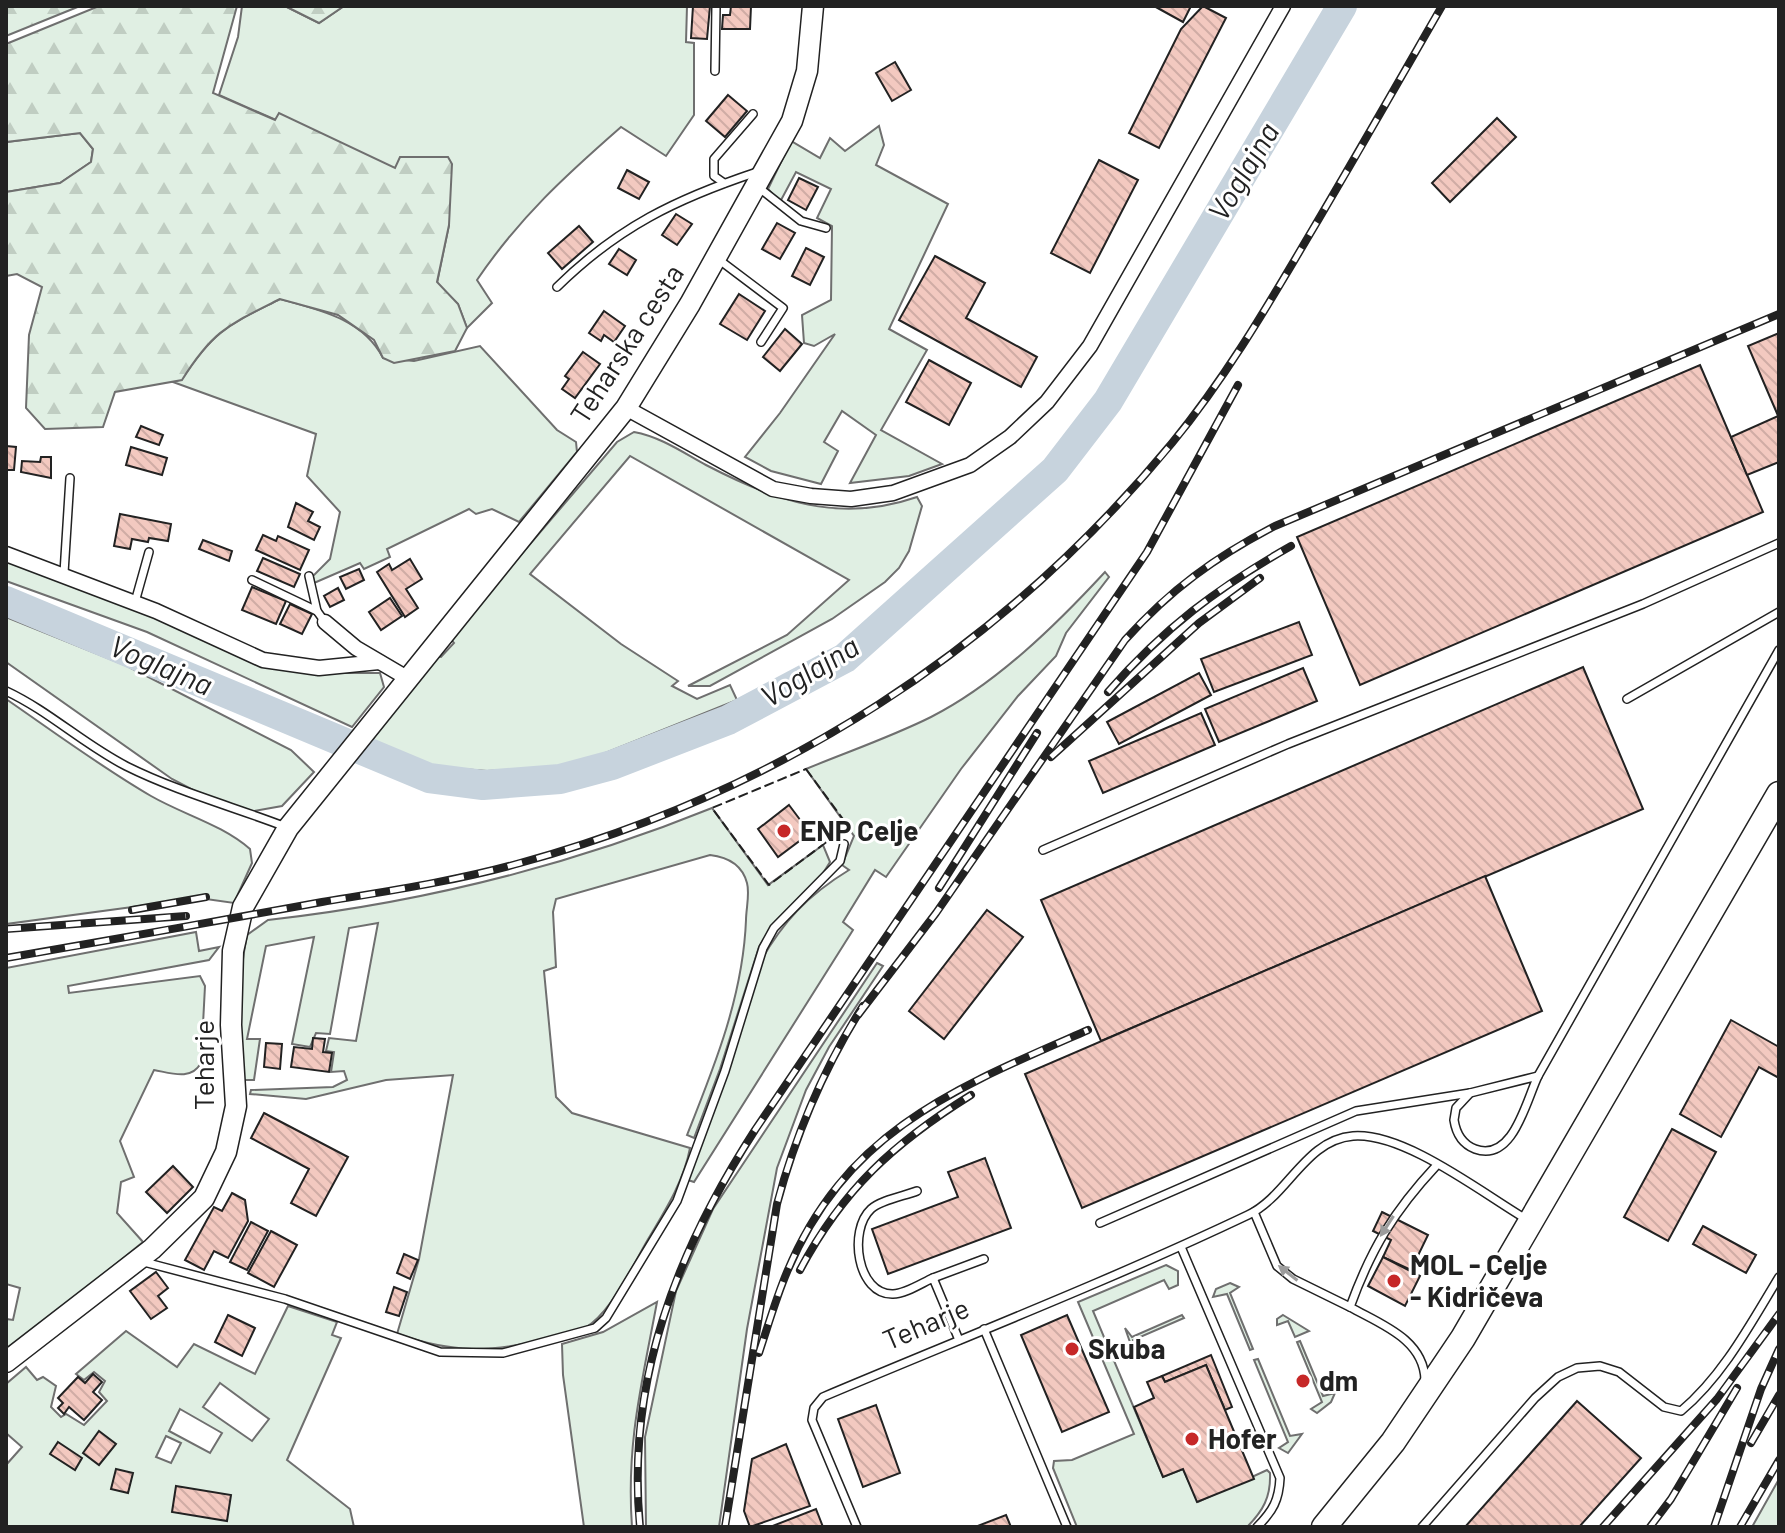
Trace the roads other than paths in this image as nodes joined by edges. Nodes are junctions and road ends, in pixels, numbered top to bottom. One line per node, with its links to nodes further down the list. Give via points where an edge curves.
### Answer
1 (716, 6): 4 (lane)
2 (813, 6): 6 (street, Teharska cesta, via 807,71 792,121)
3 (1283, 6): 12 (street, via 1090,346 1047,402 970,465 893,493 851,499 811,496 773,489)
4 (715, 71)
5 (753, 114): 7 (lane, via 714,159 714,176)
6 (762, 178): 7 (lane); 8 (lane, via 801,221); 9 (street, Teharska cesta)
7 (724, 183): 10 (lane, via 645,217 594,251)
8 (826, 228)
9 (716, 258): 11 (lane, via 783,308); 12 (street, Teharska cesta)
10 (557, 287)
11 (761, 342)
12 (626, 408): 25 (street, Teharska cesta)
13 (70, 478): 17 (lane)
14 (1779, 543): 32 (lane)
15 (149, 552): 20 (lane)
16 (6, 554): 17 (street)
17 (64, 573): 20 (street)
18 (309, 576): 22 (lane)
19 (252, 580): 22 (lane)
20 (135, 602): 24 (street, via 243,652 287,666)
21 (1779, 612): 27 (lane)
22 (321, 616): 24 (street)
23 (1779, 650): 33 (lane)
24 (379, 662): 25 (street)
25 (407, 678): 28 (street, Teharska cesta)
26 (6, 691): 30 (lane, via 128,767)
27 (1627, 699)
28 (320, 789): 30 (street, Teharje)
29 (1779, 794): 38 (main road)
30 (288, 828): 42 (street, Teharje, via 243,907 237,928 231,1025 236,1106 226,1152 204,1198)
31 (844, 844): 42 (lane, via 840,861 774,928 763,948 677,1201 595,1328 503,1353 440,1352 285,1299)
32 (1043, 850)
33 (1538, 1076): 34 (lane); 34 (lane, via 1513,1135 1494,1150 1471,1148 1455,1130 1456,1108)
34 (1470, 1093): 39 (lane, via 1356,1111)
35 (1436, 1166): 37 (lane, Teharje, via 1377,1137 1350,1136 1322,1146); 38 (lane, Teharje); 45 (lane, one-way to 45, via 1406,1198 1369,1255)
36 (917, 1191): 44 (lane, via 871,1209 861,1225 858,1247 868,1281 881,1292 895,1295)
37 (1254, 1212): 40 (lane, Teharje); 45 (lane, one-way to 37, via 1277,1266)
38 (1531, 1222): 49 (main road)
39 (1100, 1223)
40 (1181, 1247): 46 (lane, Teharje); 52 (lane, via 1280,1478 1272,1512)
41 (984, 1259): 44 (lane)
42 (138, 1261): 48 (street, Teharje)
43 (1779, 1277): 54 (lane, via 1725,1363 1681,1411 1664,1407 1619,1372 1600,1366 1577,1368 1535,1398)
44 (933, 1278): 47 (lane)
45 (1350, 1307): 49 (lane, via 1402,1336 1418,1353 1425,1374)
46 (984, 1329): 47 (lane, Teharje); 51 (lane)
47 (959, 1340): 50 (lane, Teharje, via 823,1397 814,1408 812,1420)
48 (6, 1362)
49 (1424, 1399): 53 (main road)
50 (857, 1527)
51 (1067, 1527)
52 (1257, 1527)
53 (1324, 1527)
54 (1422, 1527)

